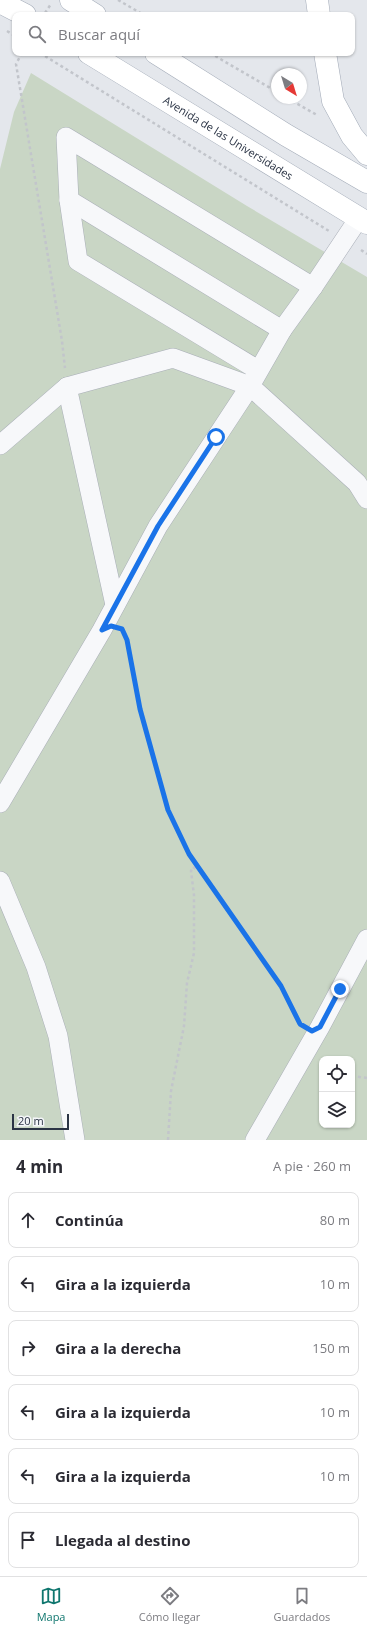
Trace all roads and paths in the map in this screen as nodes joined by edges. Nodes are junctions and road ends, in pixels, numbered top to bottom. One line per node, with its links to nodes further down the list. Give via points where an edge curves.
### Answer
1 (53, 0): 7 (path)
2 (71, 0): 8 (main road)
3 (118, 0): 9 (path)
4 (317, 0): 10 (main road)
5 (0, 2): 6 (main road)
6 (19, 12)
7 (46, 12)
8 (90, 12)
9 (139, 12)
10 (319, 12)
11 (20, 56): 27 (path, via 16,64 62,341)
12 (45, 56): 22 (path)
13 (94, 56): 21 (main road, Avenida de las Universidades)
14 (161, 56): 19 (main road, via 286,135)
15 (215, 56): 17 (path)
16 (326, 56): 18 (main road, via 333,101 352,136)
17 (271, 89)
18 (367, 154)
19 (367, 182)
20 (69, 200): 24 (lane, via 66,137); 25 (lane); 26 (lane, via 78,261)
21 (363, 220): 22 (lane)
22 (344, 240): 23 (path); 24 (lane)
23 (367, 254)
24 (313, 287): 25 (lane)
25 (282, 330): 26 (lane)
26 (254, 378): 27 (lane, via 173,358); 29 (lane, via 357,483); 30 (lane, via 158,526)
27 (67, 387): 28 (lane); 30 (lane)
28 (0, 445)
29 (367, 498)
30 (115, 606): 31 (lane)
31 (102, 630): 32 (lane); 33 (path, via 111,626 122,629 127,640 140,709 168,810 189,854)
32 (0, 803)
33 (202, 872): 36 (path, via 281,986 300,1024 312,1031); 40 (path, via 193,867 191,871 194,895 194,953 187,983 184,1026 171,1091)
34 (0, 881): 39 (lane, via 36,967 58,1036)
35 (367, 939): 36 (lane)
36 (320, 1027): 41 (lane)
37 (355, 1076): 38 (path)
38 (367, 1078)
39 (75, 1140)
40 (168, 1140)
41 (255, 1140)

